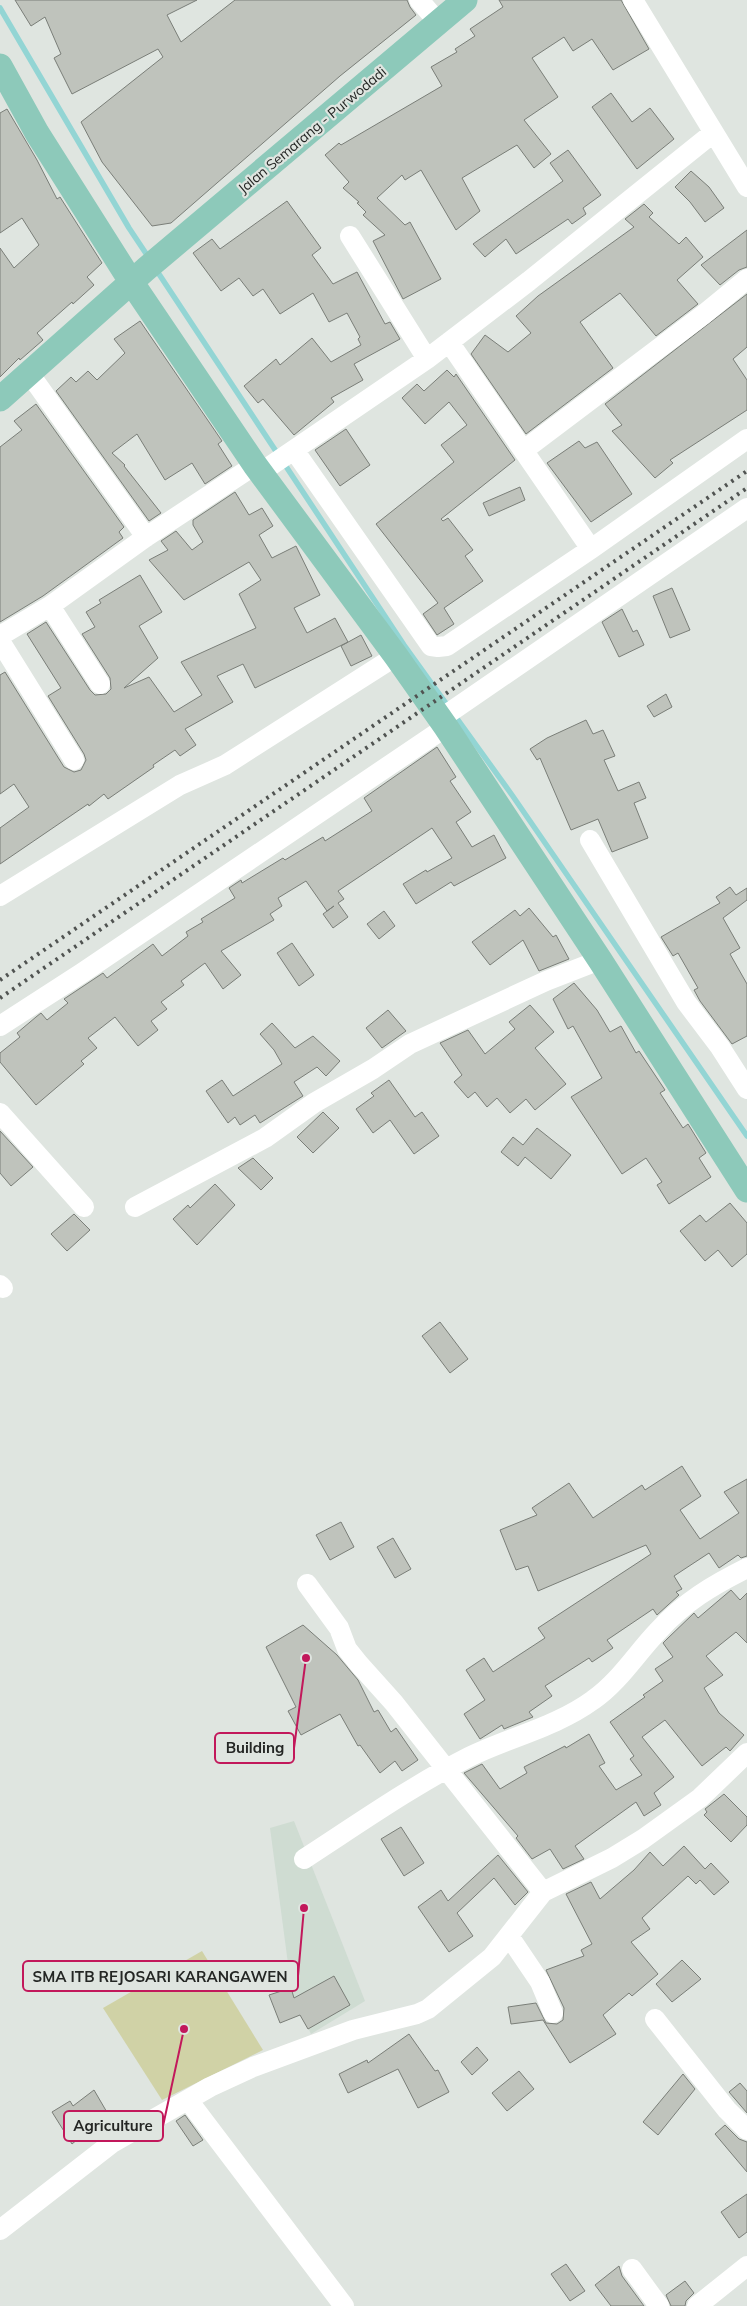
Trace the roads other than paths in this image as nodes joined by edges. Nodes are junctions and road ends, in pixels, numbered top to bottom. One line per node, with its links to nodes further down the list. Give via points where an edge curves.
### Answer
1 (419, 0): 4 (street)
2 (465, 0): 4 (main road, Jalan Semarang - Purwodadi)
3 (633, 0): 6 (street)
4 (438, 22): 9 (main road, Jalan Semarang - Purwodadi)
5 (0, 66): 9 (main road, via 37,133)
6 (714, 133): 7 (street); 11 (street)
7 (747, 187)
8 (350, 236): 12 (street)
9 (146, 270): 13 (main road, Jalan Semarang - Purwodadi); 17 (main road)
10 (747, 279): 16 (street)
11 (449, 342): 12 (street); 16 (street)
12 (427, 359): 17 (street)
13 (29, 373): 14 (main road, Jalan Semarang - Purwodadi); 19 (street)
14 (0, 399)
15 (747, 439): 20 (street)
16 (524, 450): 20 (street)
17 (274, 461): 19 (street); 20 (street, via 432,646 438,648 447,646); 24 (main road)
18 (747, 508): 26 (street)
19 (146, 537): 21 (street)
20 (591, 549)
21 (50, 606): 22 (street); 25 (street)
22 (0, 636)
23 (0, 641): 27 (street)
24 (396, 656): 26 (main road); 29 (street, via 225,765 180,785)
25 (100, 684)
26 (450, 716): 30 (main road); 31 (street, via 82,973)
27 (74, 760)
28 (590, 840): 32 (street, via 686,1002)
29 (0, 896)
30 (600, 960): 34 (main road); 36 (street, via 546,981 410,1044 314,1103 265,1138)
31 (0, 1026)
32 (747, 1089)
33 (0, 1114): 35 (street)
34 (747, 1190)
35 (84, 1207)
36 (135, 1207)
37 (747, 1568): 40 (street, via 716,1583 679,1609 604,1692 584,1706)
38 (307, 1584): 40 (street, via 339,1628 347,1649 394,1703)
39 (747, 1753): 42 (street, via 700,1798 643,1839)
40 (445, 1770): 41 (street); 42 (street)
41 (304, 1859)
42 (543, 1892): 43 (street)
43 (509, 1936): 44 (street, via 540,1982); 46 (street, via 477,1971 423,2012 353,2030 253,2067)
44 (553, 2013)
45 (655, 2019): 47 (street, via 727,2110)
46 (188, 2100): 48 (street, via 112,2143); 51 (street)
47 (747, 2130)
48 (0, 2230)
49 (747, 2266): 53 (street)
50 (632, 2269): 52 (street)
51 (344, 2306)
52 (659, 2306)
53 (697, 2306)

